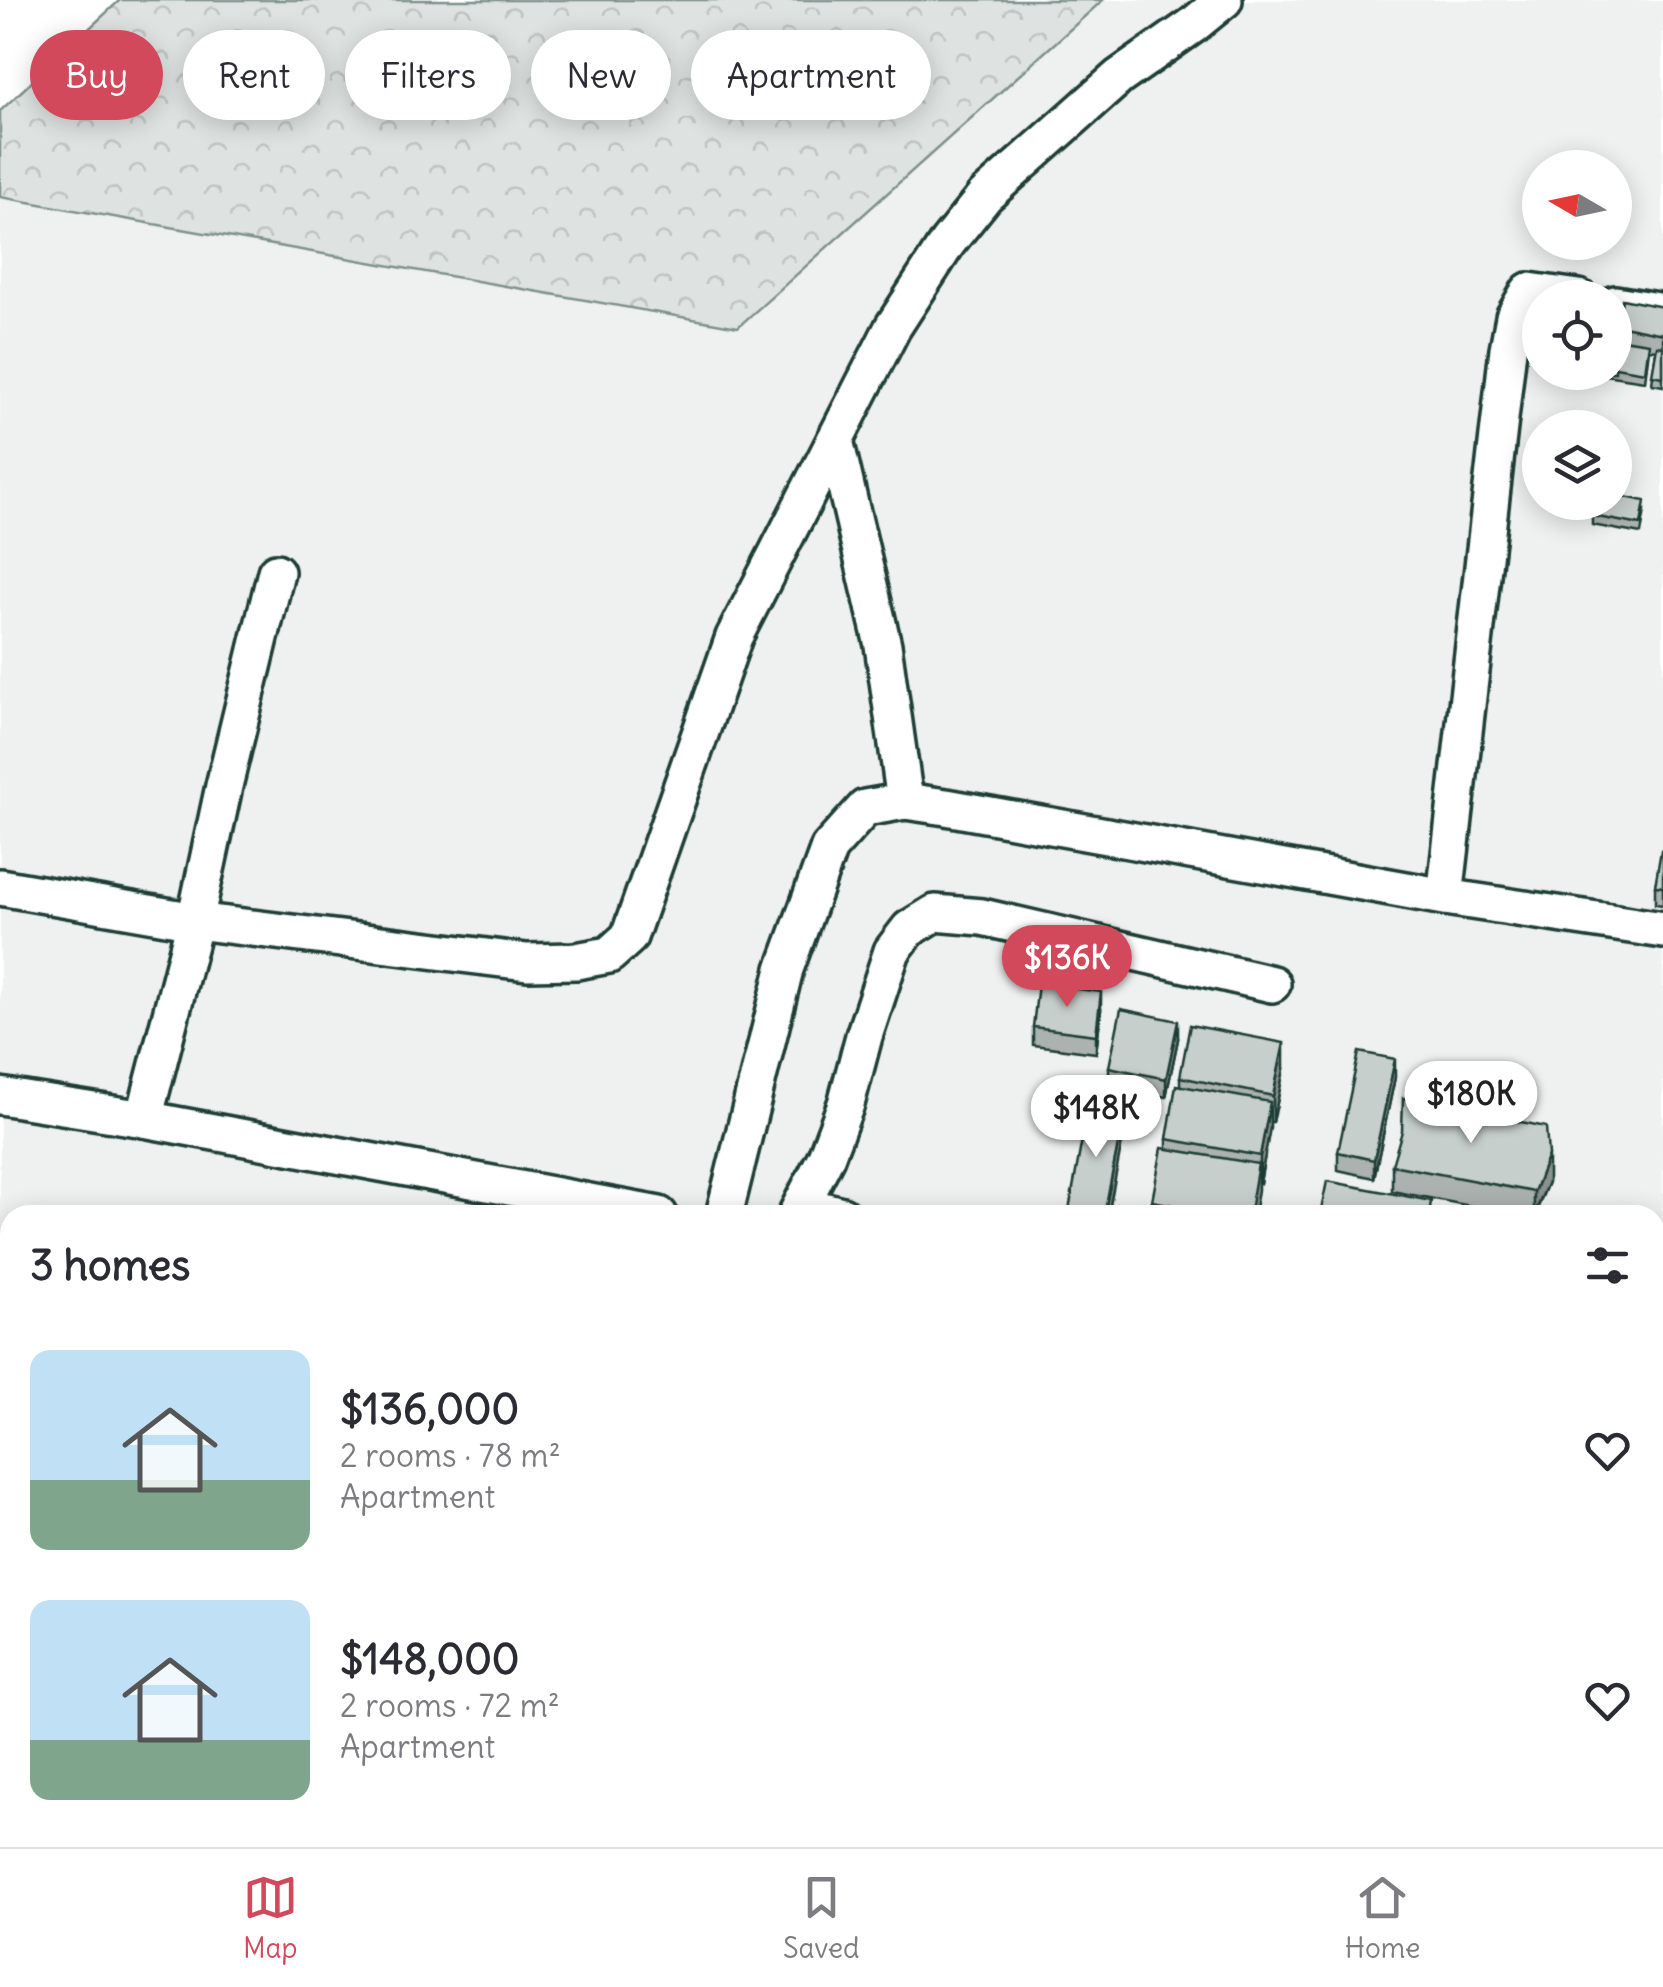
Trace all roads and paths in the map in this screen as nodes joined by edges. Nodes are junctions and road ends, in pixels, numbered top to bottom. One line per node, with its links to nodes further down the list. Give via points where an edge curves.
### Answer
1 (1224, 0): 5 (street, via 1120,77 985,196 893,328)
2 (1522, 304): 9 (street, via 1508,349)
3 (1632, 307): 4 (street)
4 (1663, 312)
5 (835, 440): 7 (street, via 883,645); 10 (street, via 734,636 628,937 609,955 527,962)
6 (276, 572): 10 (street)
7 (905, 801): 9 (street); 16 (street, via 866,808 830,848 786,968)
8 (0, 887): 10 (street)
9 (1445, 897): 11 (street)
10 (194, 921): 14 (street)
11 (1663, 930)
12 (1272, 984): 17 (street, via 982,917 936,913 909,929 892,950 846,1104)
13 (0, 1096): 14 (street)
14 (144, 1119): 15 (street)
15 (604, 1205)
16 (727, 1205)
17 (802, 1205)

